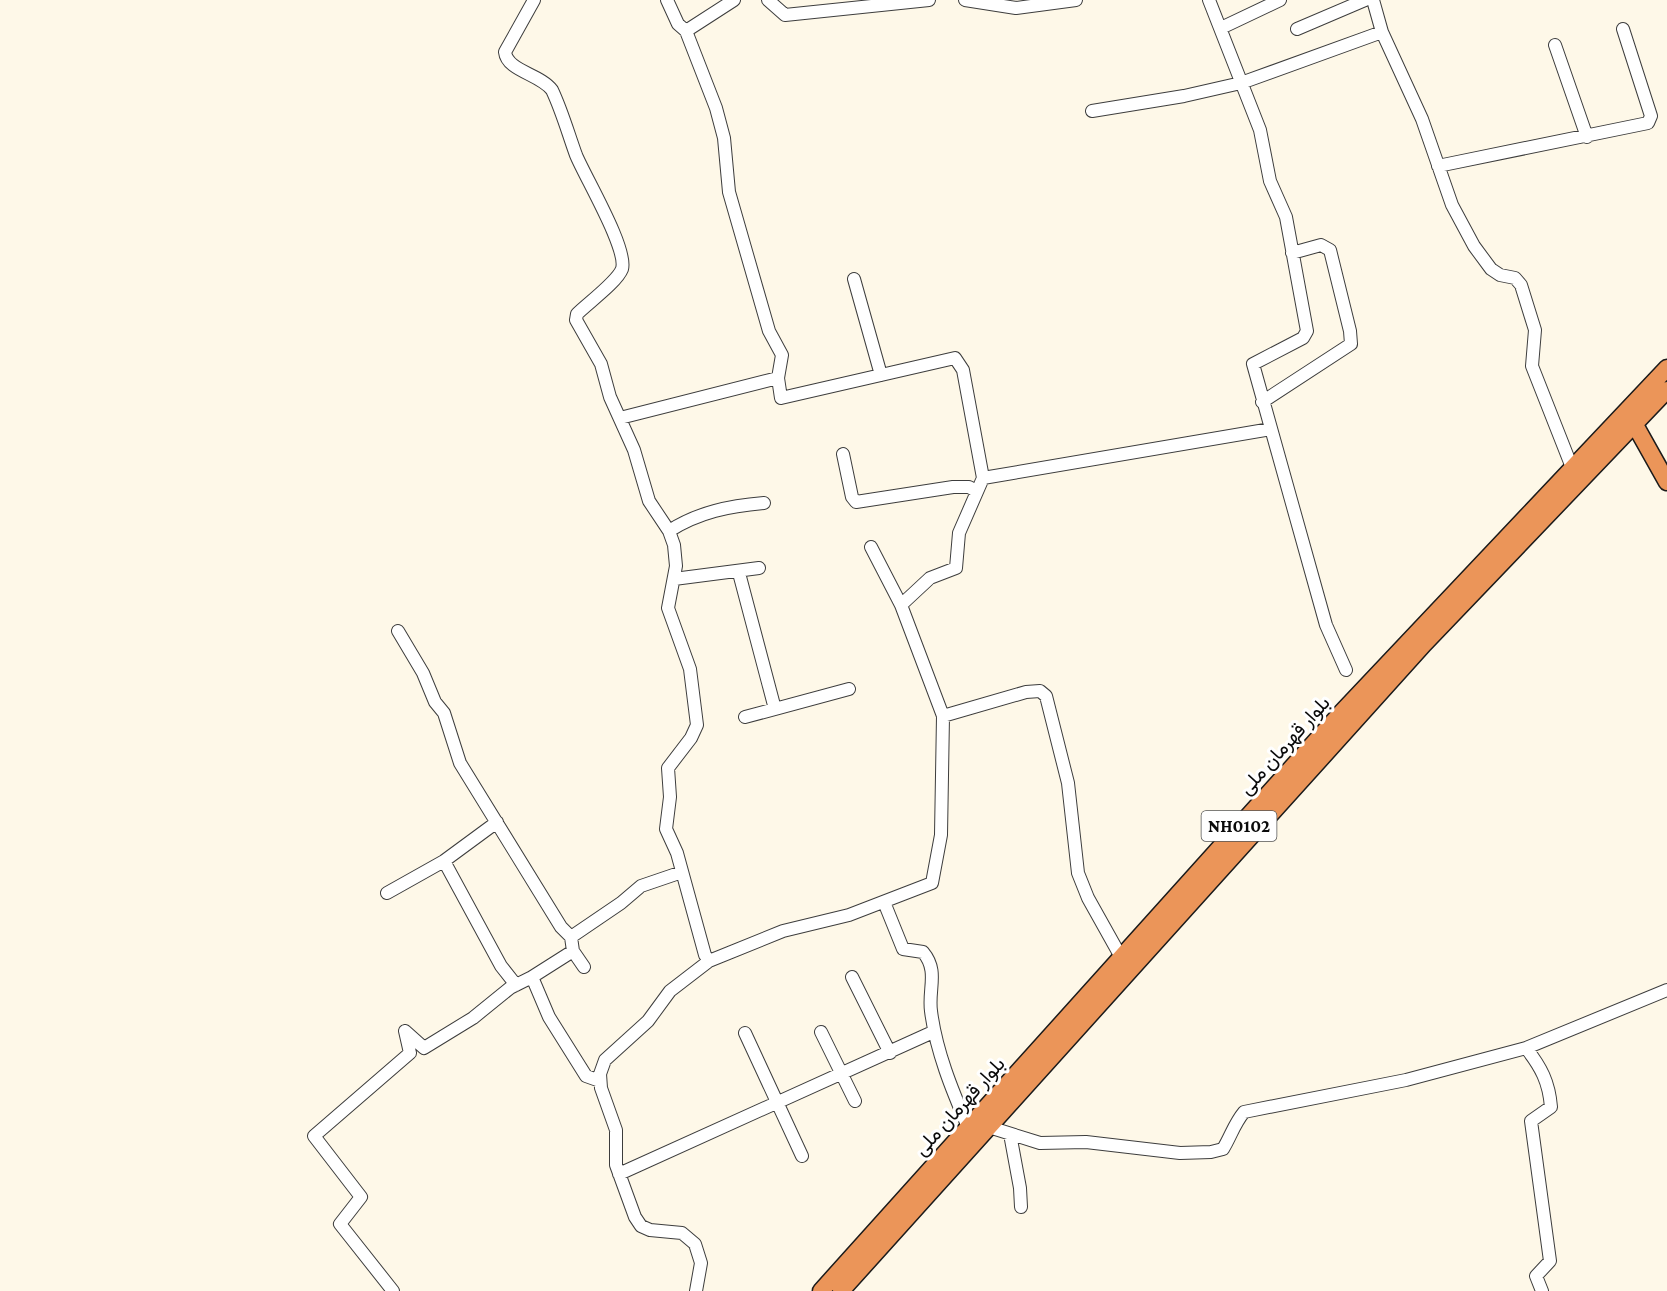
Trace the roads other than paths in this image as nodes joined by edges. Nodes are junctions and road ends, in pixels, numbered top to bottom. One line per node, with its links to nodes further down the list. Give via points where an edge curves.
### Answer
1 (534, 0): 29 (street, via 505,52 506,58 511,65 546,81 552,90 576,155 623,258 617,277 577,314 576,320 601,364)
2 (667, 0): 15 (street, via 678,24)
3 (734, 0): 15 (street)
4 (768, 0): 5 (street, via 785,15)
5 (929, 0)
6 (965, 0): 7 (street, via 1017,8)
7 (1076, 0)
8 (1209, 0): 12 (street)
9 (1280, 0): 12 (street)
10 (1365, 0): 13 (street)
11 (1373, 0): 16 (street)
12 (1221, 28): 18 (street)
13 (1297, 28)
14 (1623, 29): 20 (street, via 1651,120)
15 (686, 31): 26 (street, via 724,138 729,192 766,321 782,355)
16 (1382, 32): 18 (street); 21 (street, via 1422,119)
17 (1555, 45): 20 (street)
18 (1241, 83): 19 (street); 22 (street, via 1260,130 1270,182 1286,217)
19 (1092, 111)
20 (1587, 137): 21 (street)
21 (1438, 166): 33 (street, via 1452,205 1474,246 1491,269 1515,278 1521,285 1535,330 1532,366)
22 (1292, 252): 28 (street, via 1307,331 1303,338 1253,364); 28 (street, via 1321,245 1330,250 1351,344)
23 (854, 279): 25 (street)
24 (1667, 368): 30 (highway, بلوار قهرمان ملی / NH0102)
25 (881, 375): 26 (street, via 781,398); 34 (street, via 955,358 958,361 963,370)
26 (778, 378): 29 (street)
27 (1667, 390): 30 (highway, بلوار قهرمان ملی / NH0102)
28 (1262, 402): 31 (street)
29 (620, 418): 38 (street, via 649,501)
30 (1630, 420): 33 (highway, بلوار قهرمان ملی / NH0102); 35 (highway); 74 (highway, بلوار قهرمان ملی / NH0102)
31 (1271, 429): 34 (street); 45 (street, via 1326,625)
32 (843, 454): 36 (street, via 856,502 953,487)
33 (1572, 470): 57 (highway, بلوار قهرمان ملی / NH0102, via 1341,713)
34 (982, 478): 36 (street)
35 (1667, 482)
36 (976, 491): 43 (street, via 959,533 956,568 930,578)
37 (764, 503): 38 (street, via 731,506 690,518)
38 (669, 531): 42 (street, via 676,566)
39 (871, 547): 43 (street)
40 (759, 568): 41 (street)
41 (739, 573): 42 (street); 47 (street)
42 (674, 579): 52 (street, via 668,608 690,669 697,725 668,768 666,830)
43 (901, 605): 48 (street)
44 (398, 631): 50 (street, via 444,713 460,763)
45 (1346, 670)
46 (849, 689): 47 (street)
47 (775, 709): 49 (street)
48 (943, 716): 54 (street, via 941,835 932,883); 57 (street, via 1026,692 1040,691 1046,696 1068,783 1078,873)
49 (746, 717)
50 (497, 822): 51 (street); 55 (street)
51 (444, 861): 53 (street); 62 (street, via 501,966)
52 (682, 872): 55 (street, via 641,886); 58 (street)
53 (387, 893)
54 (884, 902): 58 (street, via 783,931); 65 (street, via 903,949 923,952 933,969)
55 (571, 937): 56 (street)
56 (573, 951): 59 (street); 60 (street)
57 (1121, 957): 73 (highway, بلوار قهرمان ملی / NH0102)
58 (709, 962): 70 (street, via 670,991 653,1015 605,1060)
59 (584, 967)
60 (532, 977): 62 (street); 70 (street, via 549,1017 586,1076)
61 (852, 977): 68 (street)
62 (516, 985): 79 (street, via 424,1048 403,1028 410,1053 314,1136 361,1197 340,1224)
63 (1667, 990): 67 (street)
64 (821, 1032): 69 (street)
65 (933, 1032): 68 (street); 73 (street, via 951,1090)
66 (745, 1033): 72 (street)
67 (1526, 1048): 75 (street, via 1406,1080 1244,1112 1223,1149 1211,1152 1086,1142 1040,1143); 83 (street, via 1541,1066 1550,1088 1551,1107 1531,1121 1550,1261 1536,1276)
68 (890, 1053): 69 (street)
69 (843, 1076): 71 (street); 72 (street)
70 (600, 1081): 77 (street, via 616,1130)
71 (855, 1101)
72 (776, 1104): 76 (street); 77 (street)
73 (968, 1127): 81 (highway, بلوار قهرمان ملی / NH0102)
74 (988, 1127): 75 (street); 82 (highway, بلوار قهرمان ملی / NH0102)
75 (1010, 1134): 78 (street)
76 (802, 1156)
77 (619, 1174): 80 (street, via 640,1226 682,1233 695,1244 701,1263)
78 (1020, 1207)
79 (393, 1291)
80 (696, 1291)
81 (821, 1291)
82 (841, 1291)
83 (1542, 1291)

